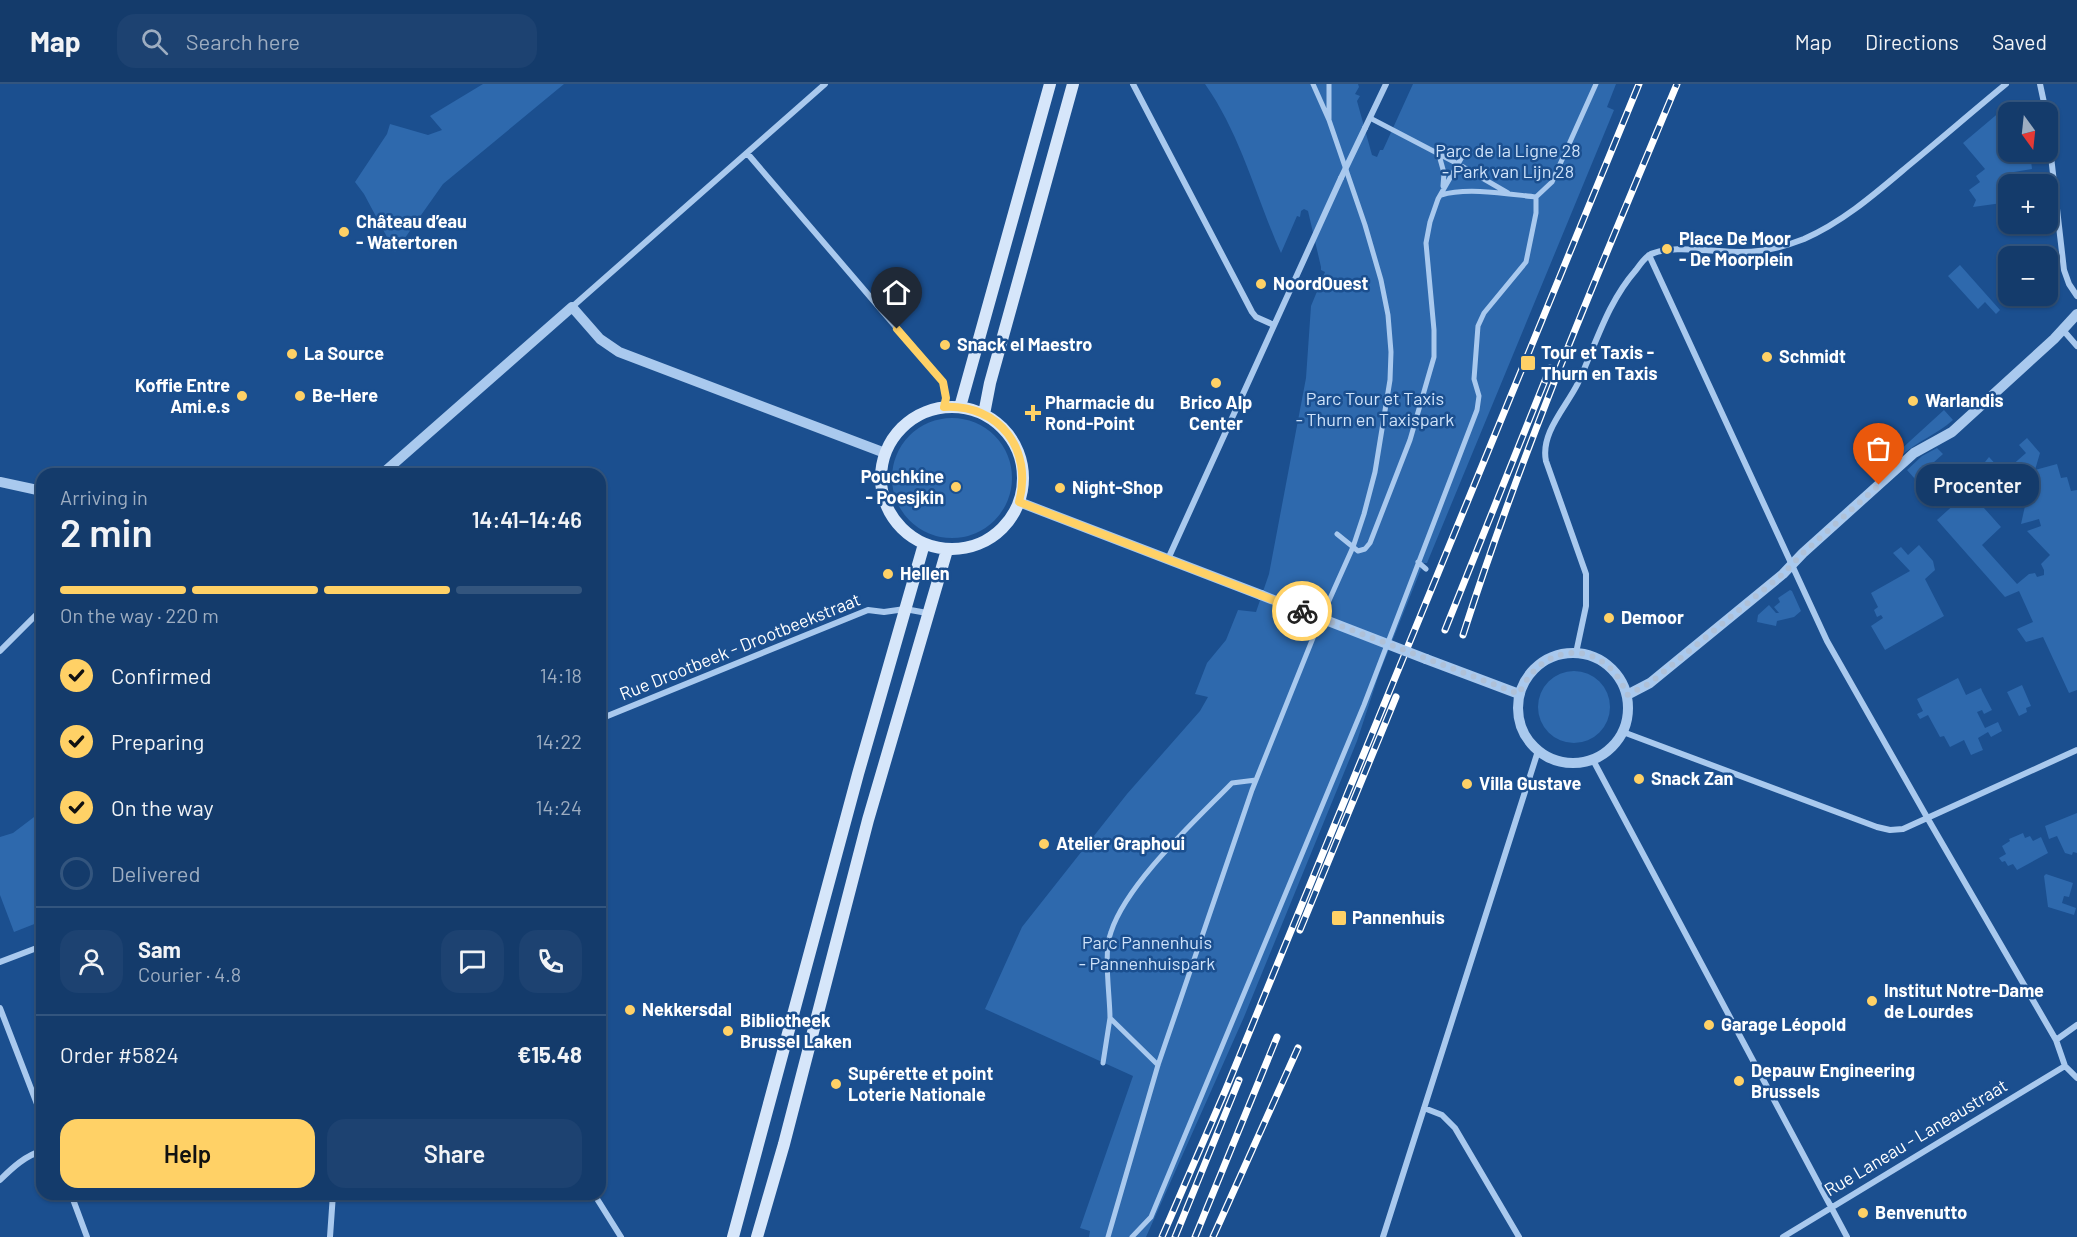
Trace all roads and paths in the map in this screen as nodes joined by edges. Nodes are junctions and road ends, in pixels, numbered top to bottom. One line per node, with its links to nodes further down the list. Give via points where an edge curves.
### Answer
1 (825, 84): 14 (street)
2 (1050, 84): 30 (main road)
3 (1073, 84): 31 (main road)
4 (1134, 84): 26 (street, via 1252,312)
5 (1313, 84): 13 (street)
6 (1329, 84): 13 (street)
7 (1386, 84): 12 (street)
8 (1596, 84): 21 (street, via 1552,182)
9 (2006, 84): 22 (street, via 1866,201 1819,232 1778,247 1744,252 1680,249)
10 (2040, 84): 11 (street)
11 (2044, 102)
12 (1370, 118): 15 (street); 26 (street, bridge)
13 (1329, 120): 39 (street, via 1381,280 1391,352 1375,472)
14 (747, 153): 24 (street); 29 (street, via 943,382)
15 (1438, 153): 18 (street); 20 (street, via 1444,173)
16 (1462, 158): 18 (street)
17 (2052, 162): 23 (street, via 2064,270)
18 (1458, 164): 19 (street); 20 (street)
19 (1510, 194): 20 (street); 21 (street)
20 (1441, 195): 39 (street, via 1426,243 1434,357 1410,440 1370,543 1358,551)
21 (1536, 197): 42 (street, via 1526,262 1479,321 1474,379 1479,396 1477,410)
22 (1649, 255): 43 (street); 49 (street, via 1610,307 1545,448 1587,582)
23 (2077, 296)
24 (572, 307): 32 (street, via 600,339 619,352); 33 (street)
25 (2077, 314): 27 (street)
26 (1274, 325): 41 (street)
27 (2063, 330): 28 (street); 43 (street, via 1952,432 1914,453)
28 (2077, 346)
29 (944, 407): 30 (main road); 32 (main road, via 913,418 896,433)
30 (960, 407): 31 (main road)
31 (984, 414): 36 (main road, via 999,424 1016,446 1024,474)
32 (885, 453): 38 (main road, via 881,483 889,512 908,535)
33 (389, 468)
34 (0, 482): 35 (street)
35 (36, 490)
36 (1019, 502): 40 (main road, via 1009,522 988,540); 41 (street)
37 (1337, 534): 39 (street)
38 (924, 544): 40 (main road); 45 (main road)
39 (1353, 547): 57 (street)
40 (947, 550): 46 (main road)
41 (1168, 559): 50 (street, bridge)
42 (1418, 562): 44 (street); 83 (street, via 1364,705 1151,1217)
43 (1792, 565): 51 (street, via 1650,683); 58 (street, via 1827,641)
44 (1426, 569)
45 (905, 609): 46 (street, Rue Drootbeek - Drootbeekstraat); 52 (street, Rue Drootbeek - Drootbeekstraat, via 868,610); 80 (main road)
46 (927, 613): 81 (main road)
47 (36, 615): 48 (street)
48 (0, 651)
49 (1576, 653): 50 (street, via 1561,654 1540,664 1525,680); 51 (street, via 1610,667)
50 (1519, 694): 55 (street, via 1519,721 1529,743)
51 (1627, 695): 53 (street, via 1629,708)
52 (606, 717)
53 (1623, 732): 56 (street, via 1610,750); 58 (street, via 1877,827 1903,829)
54 (2077, 750): 58 (street)
55 (1538, 751): 56 (street, via 1570,764); 70 (street)
56 (1593, 760): 76 (street)
57 (1256, 780): 62 (street, via 1232,783 1142,880 1124,906 1109,938); 66 (street)
58 (1928, 819): 64 (street)
59 (36, 948): 60 (street)
60 (0, 962)
61 (0, 1008): 69 (street)
62 (1110, 1018): 65 (street); 66 (street)
63 (2077, 1025): 64 (street)
64 (2056, 1040): 67 (street)
65 (1103, 1063)
66 (1158, 1065): 82 (street)
67 (2065, 1065): 68 (street); 76 (street, Rue Laneau - Laneaustraat)
68 (2077, 1078)
69 (36, 1101)
70 (1424, 1108): 84 (street); 85 (street, via 1442,1115 1455,1128)
71 (36, 1152): 72 (street)
72 (0, 1180)
73 (73, 1200): 77 (street)
74 (333, 1200): 78 (street)
75 (598, 1200): 79 (street)
76 (1831, 1208): 86 (street, Rue Laneau - Laneaustraat); 87 (street)
77 (87, 1237)
78 (330, 1237)
79 (621, 1237)
80 (733, 1237)
81 (757, 1237)
82 (1108, 1237)
83 (1132, 1237)
84 (1383, 1237)
85 (1519, 1237)
86 (1783, 1237)
87 (1846, 1237)

